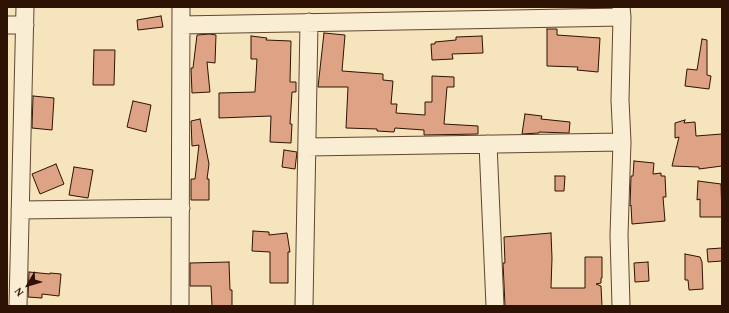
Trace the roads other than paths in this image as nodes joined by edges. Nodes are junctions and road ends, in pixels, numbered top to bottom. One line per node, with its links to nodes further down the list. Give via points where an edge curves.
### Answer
1 (25, 7): 6 (street)
2 (181, 7): 7 (street)
3 (622, 12): 4 (street); 8 (street)
4 (309, 22): 7 (street); 10 (street)
5 (7, 25): 6 (street)
6 (25, 25): 12 (street)
7 (181, 25): 11 (street)
8 (622, 142): 9 (street); 17 (street)
9 (488, 144): 10 (street); 16 (street)
10 (307, 148): 15 (street)
11 (180, 208): 12 (street); 14 (street)
12 (20, 210): 13 (street)
13 (18, 306)
14 (180, 306)
15 (304, 306)
16 (495, 306)
17 (621, 306)

